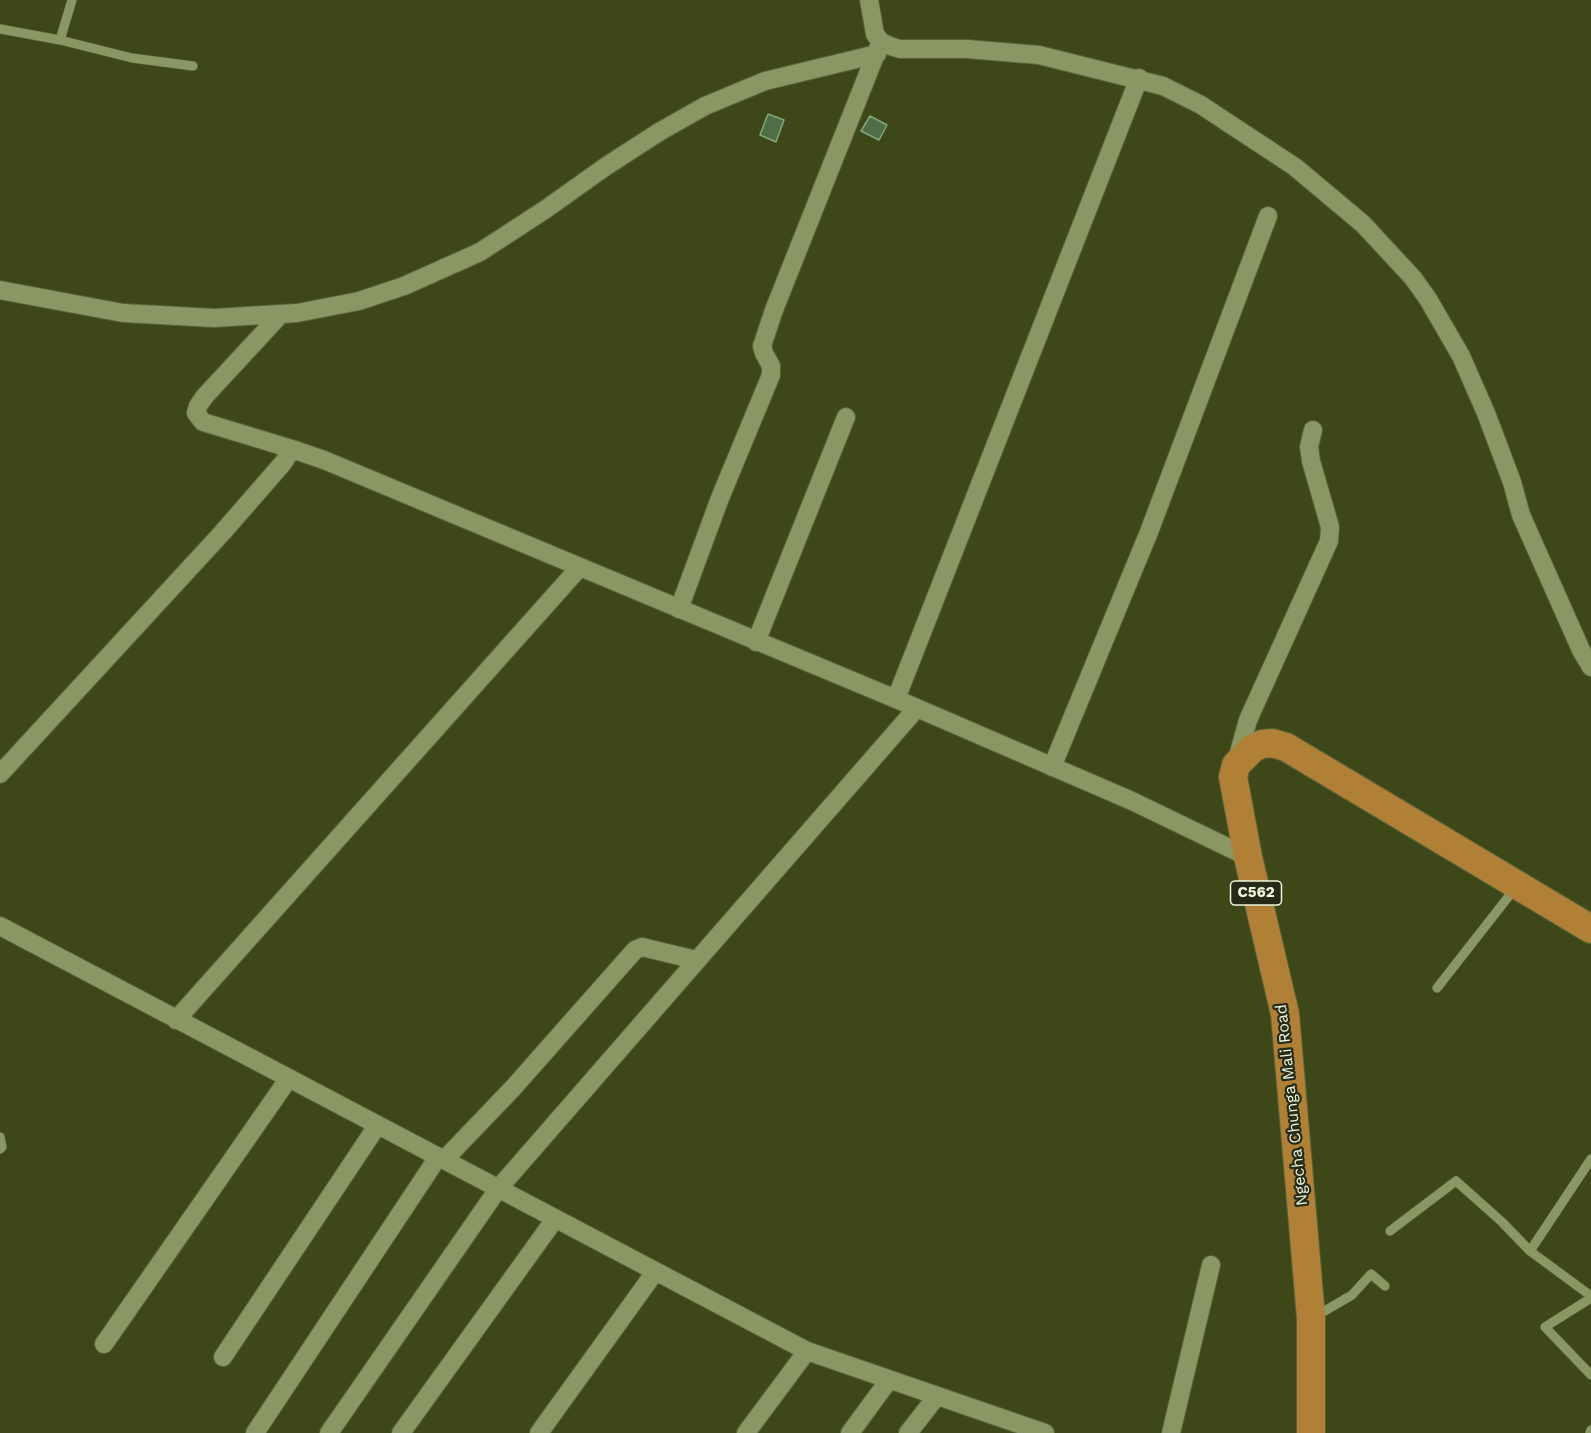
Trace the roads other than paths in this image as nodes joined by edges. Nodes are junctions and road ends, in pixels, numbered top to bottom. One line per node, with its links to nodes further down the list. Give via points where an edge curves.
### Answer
1 (72, 0): 4 (lane)
2 (869, 0): 5 (street)
3 (0, 29): 4 (lane)
4 (60, 40): 6 (lane, via 132,58)
5 (879, 48): 7 (street, via 1040,55); 10 (street, via 765,81 705,106 605,167 480,252 430,275 359,301); 15 (street, via 774,310 762,346 771,375)
6 (193, 66)
7 (1139, 78): 17 (street, via 1200,105 1295,167 1364,224 1413,278 1461,356 1486,413 1521,515); 18 (street)
8 (1268, 216): 21 (street, via 1149,532)
9 (0, 290): 10 (street, via 141,315 214,318)
10 (281, 314): 13 (street, via 205,396 196,413 203,422)
11 (846, 417): 16 (street)
12 (1313, 430): 20 (street, via 1309,447 1330,527 1329,541 1248,720)
13 (292, 449): 14 (street); 22 (street, via 222,533)
14 (579, 568): 15 (street); 29 (street)
15 (679, 609): 16 (street)
16 (756, 642): 18 (street)
17 (1591, 667)
18 (896, 699): 19 (street)
19 (916, 709): 21 (street); 27 (street)
20 (1236, 765): 23 (main road, Ngecha Chunga Mali Road / C562, via 1233,777); 24 (main road, via 1262,744 1286,747)
21 (1052, 767): 23 (street)
22 (0, 774)
23 (1248, 857): 44 (main road, Ngecha Chunga Mali Road / C562, via 1285,1014)
24 (1518, 886): 26 (main road); 28 (lane)
25 (0, 926): 29 (street)
26 (1591, 928)
27 (696, 960): 34 (street, via 642,947 635,950 513,1088); 36 (street)
28 (1437, 988)
29 (176, 1020): 30 (street)
30 (289, 1078): 31 (street); 45 (street)
31 (377, 1126): 34 (street); 47 (street)
32 (0, 1137): 33 (lane)
33 (0, 1149)
34 (442, 1158): 36 (street); 51 (street)
35 (1591, 1159): 39 (lane)
36 (498, 1189): 37 (street); 52 (street)
37 (555, 1219): 41 (street); 53 (street)
38 (1390, 1231): 39 (lane, via 1456,1181)
39 (1530, 1251): 43 (lane)
40 (1211, 1265): 59 (street)
41 (655, 1272): 46 (street); 54 (street)
42 (1385, 1286): 44 (lane, via 1371,1274 1352,1295)
43 (1591, 1297): 48 (lane, via 1545,1327)
44 (1311, 1318): 60 (main road, Ngecha Chunga Mali Road / C562)
45 (104, 1344)
46 (807, 1351): 49 (street); 55 (street)
47 (223, 1357)
48 (1591, 1375)
49 (889, 1380): 50 (street); 56 (street)
50 (937, 1396): 57 (street); 58 (street)
51 (255, 1433)
52 (329, 1433)
53 (402, 1433)
54 (539, 1433)
55 (746, 1433)
56 (850, 1433)
57 (908, 1433)
58 (1045, 1433)
59 (1171, 1433)
60 (1311, 1433)

